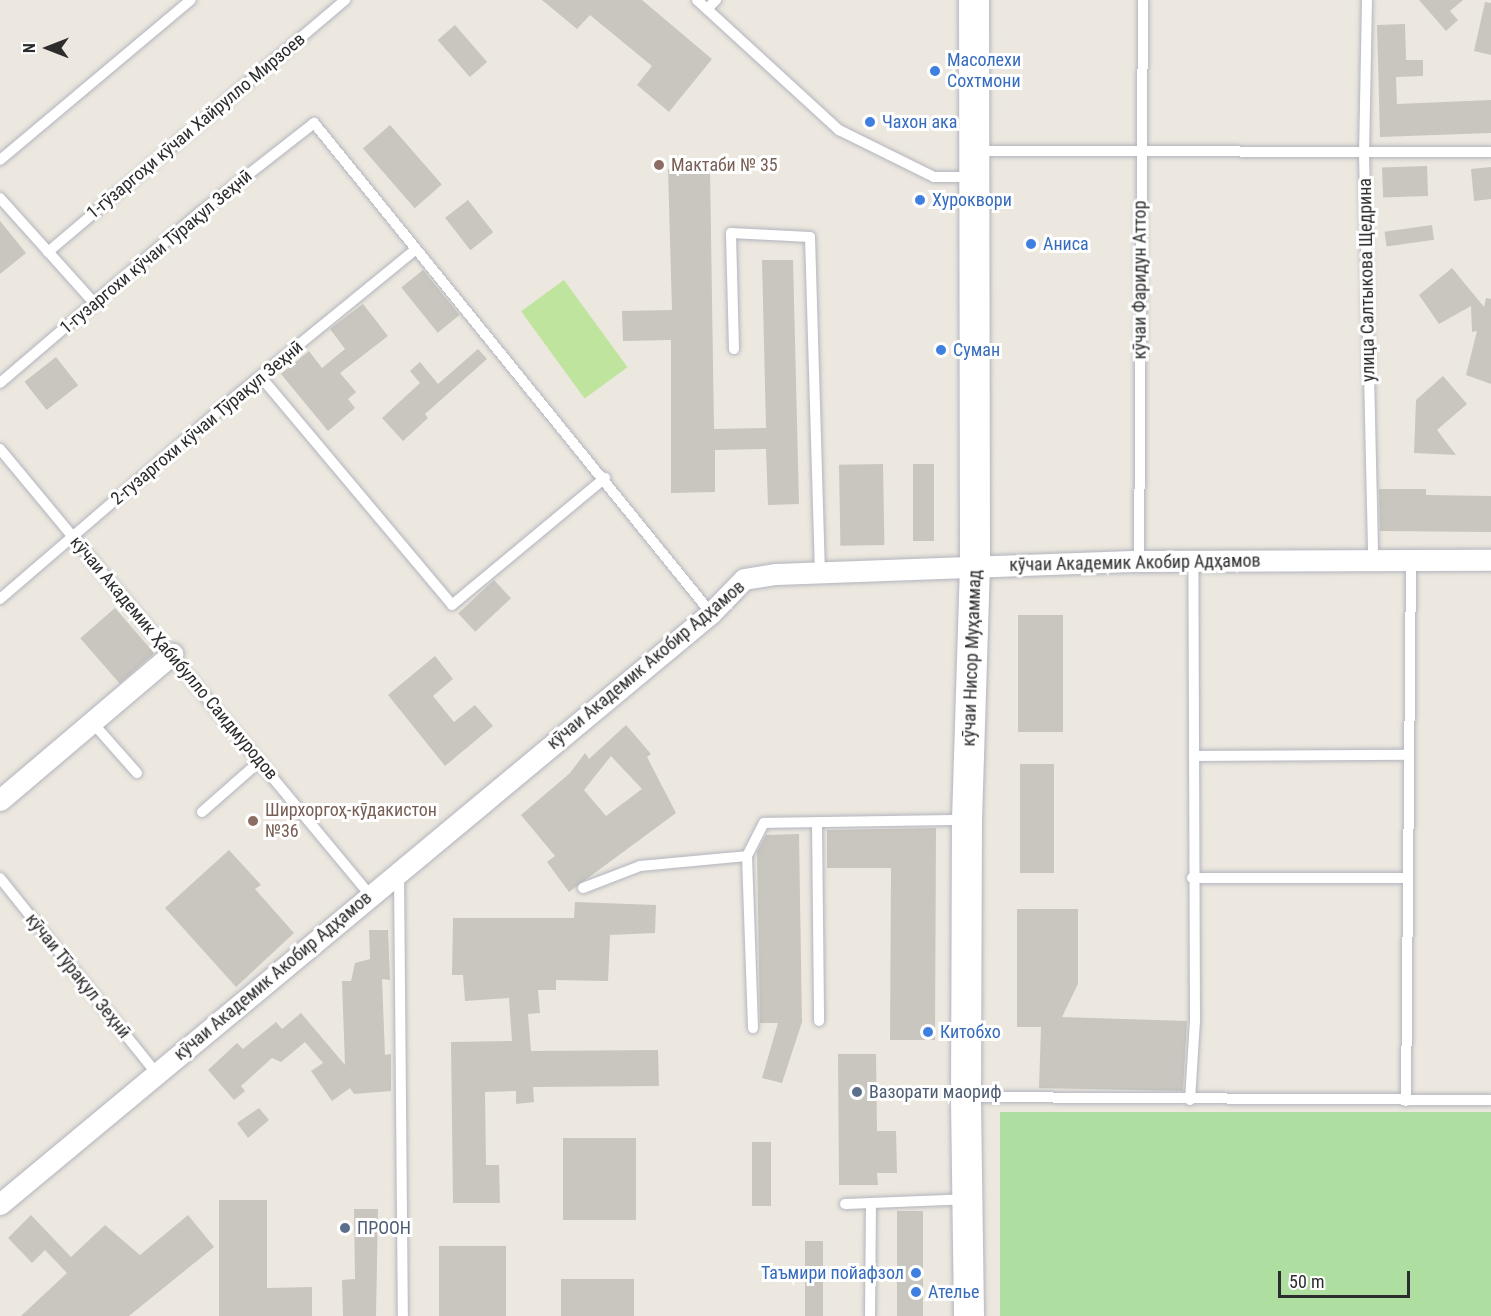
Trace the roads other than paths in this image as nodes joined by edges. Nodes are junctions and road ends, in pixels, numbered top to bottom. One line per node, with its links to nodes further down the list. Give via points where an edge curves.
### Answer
1 (191, 0): 12 (lane)
2 (345, 0): 16 (lane, 1-гӯзаргоҳи кӯчаи Хайрулло Мирзоев)
3 (697, 0): 8 (lane)
4 (716, 0): 8 (lane)
5 (974, 0): 13 (street, кӯчаи Нисор Муҳаммад)
6 (1143, 0): 9 (lane, кӯчаи Фаридун Аттор)
7 (1367, 0): 11 (lane, улица Салтыкова Щедрина)
8 (707, 9): 13 (lane, via 839,130 934,177)
9 (1140, 152): 11 (lane); 13 (lane); 28 (lane, кӯчаи Фаридун Аттор)
10 (1491, 152): 11 (lane)
11 (1364, 153): 26 (lane, улица Салтыкова Щедрина)
12 (0, 160)
13 (974, 164): 29 (street, кӯчаи Нисор Муҳаммад)
14 (0, 198): 16 (lane)
15 (416, 249): 17 (lane, 1-гузаргохи кӯчаи Тӯрақул Зеҳнӣ, via 314,123 199,213); 19 (lane, 2-гузаргохи кӯчаи Тӯрақул Зеҳнӣ); 22 (lane)
16 (48, 252): 17 (lane)
17 (95, 304): 20 (lane, 1-гузаргохи кӯчаи Тӯрақул Зеҳнӣ)
18 (734, 350): 30 (lane, via 731,233 810,237)
19 (261, 377): 22 (lane, via 452,605); 23 (lane, 2-гузаргохи кӯчаи Тӯрақул Зеҳнӣ)
20 (0, 383)
21 (0, 449): 23 (lane, кӯчаи Академик Ҳабибулло Саидмуродов)
22 (604, 478): 32 (lane)
23 (72, 537): 31 (lane, 2-гузаргохи кӯчаи Тӯрақул Зеҳнӣ); 33 (lane, кӯчаи Академик Ҳабибулло Саидмуродов)
24 (1411, 558): 26 (street, кӯчаи Академик Акобир Адҳамов); 27 (street, кӯчаи Академик Акобир Адҳамов); 35 (lane)
25 (1193, 559): 26 (street, кӯчаи Академик Акобир Адҳамов); 28 (street, кӯчаи Академик Акобир Адҳамов); 36 (lane)
26 (1373, 559)
27 (1491, 560)
28 (1139, 561): 29 (street, кӯчаи Академик Акобир Адҳамов)
29 (975, 567): 30 (street, кӯчаи Академик Акобир Адҳамов); 41 (street, кӯчаи Нисор Муҳаммад)
30 (820, 573): 32 (street, кӯчаи Академик Акобир Адҳамов, via 744,579)
31 (0, 598)
32 (711, 613): 44 (street, кӯчаи Академик Акобир Адҳамов)
33 (172, 654): 34 (street); 37 (lane, кӯчаи Академик Ҳабибулло Саидмуродов)
34 (92, 722): 38 (lane); 39 (street)
35 (1407, 755): 36 (lane); 47 (lane)
36 (1194, 756): 46 (lane)
37 (260, 761): 40 (lane); 49 (lane, кӯчаи Академик Ҳабибулло Саидмуродов)
38 (137, 773)
39 (0, 800)
40 (202, 812)
41 (967, 820): 42 (lane); 53 (street, кӯчаи Нисор Муҳаммад)
42 (817, 822): 43 (lane, via 764,823); 50 (lane)
43 (747, 856): 48 (lane, via 640,866); 51 (lane)
44 (399, 872): 49 (street, кӯчаи Академик Акобир Адҳамов); 61 (lane)
45 (0, 878): 52 (lane, кӯчаи Тӯрақул Зеҳнӣ)
46 (1192, 878): 47 (lane); 54 (lane, via 1195,1021)
47 (1406, 878): 56 (lane)
48 (583, 888)
49 (370, 895): 52 (street, кӯчаи Академик Акобир Адҳамов)
50 (819, 1022)
51 (753, 1028)
52 (157, 1074): 59 (street, кӯчаи Академик Акобир Адҳамов)
53 (966, 1097): 54 (lane); 57 (street, кӯчаи Нисор Муҳаммад)
54 (1190, 1100): 56 (lane)
55 (1491, 1100): 56 (lane)
56 (1406, 1101)
57 (967, 1199): 58 (lane); 63 (street, кӯчаи Нисор Муҳаммад)
58 (871, 1203): 60 (lane); 62 (lane)
59 (0, 1204)
60 (845, 1204)
61 (404, 1316)
62 (870, 1316)
63 (969, 1316)

